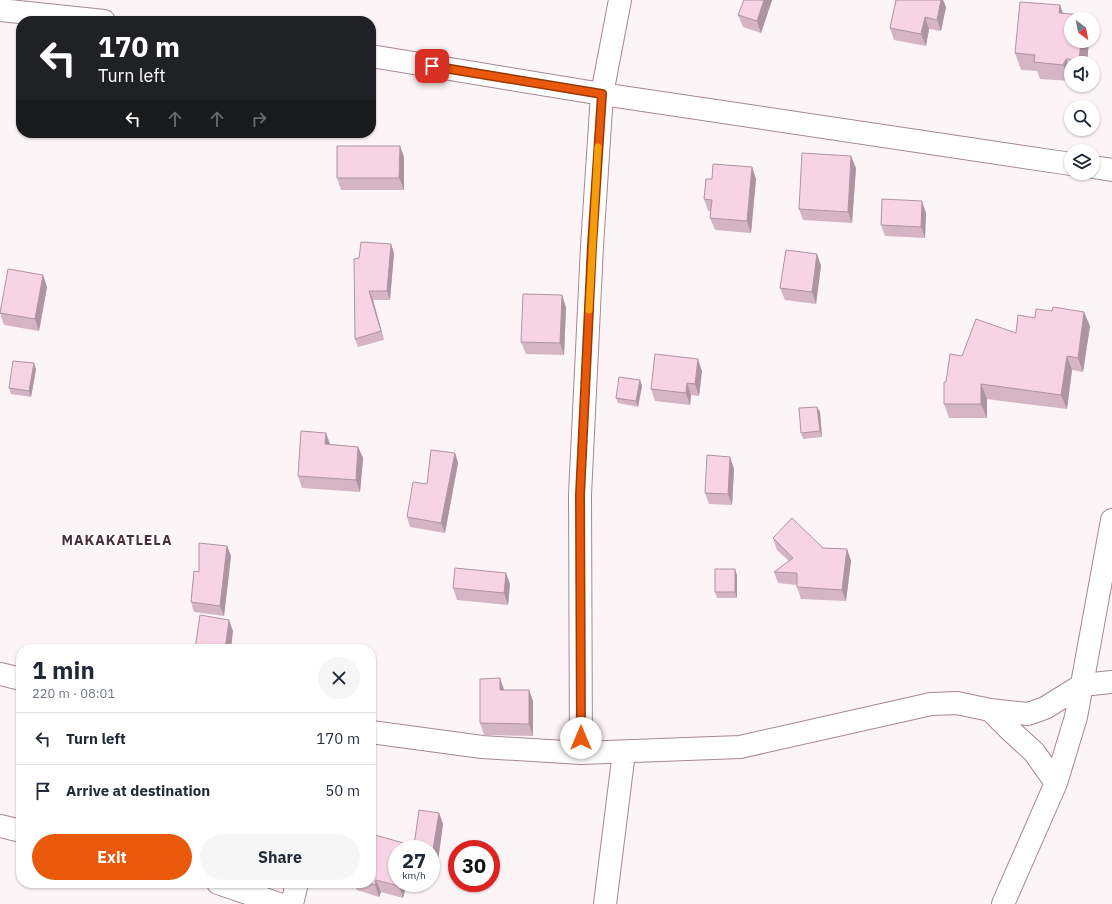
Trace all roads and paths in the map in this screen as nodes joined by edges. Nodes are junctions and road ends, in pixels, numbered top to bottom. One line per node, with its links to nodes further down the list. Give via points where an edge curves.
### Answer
1 (620, 0): 5 (street)
2 (0, 10): 3 (street)
3 (57, 16)
4 (376, 57): 5 (street)
5 (602, 94): 6 (street); 17 (street, via 580,495)
6 (1064, 163)
7 (1100, 168): 8 (street)
8 (1112, 170)
9 (1112, 520): 13 (street)
10 (0, 674): 11 (street)
11 (16, 678)
12 (1112, 682): 13 (street)
13 (1082, 685): 14 (street, via 1045,708 1028,714); 18 (street, via 1076,717)
14 (990, 710): 16 (street, via 957,703 931,704 740,747); 18 (street, via 1034,752)
15 (376, 733): 17 (street, via 482,747)
16 (624, 752): 17 (street); 25 (street)
17 (581, 753)
18 (1056, 783): 26 (street)
19 (0, 826): 20 (street)
20 (16, 830)
21 (233, 888): 23 (street)
22 (295, 888): 24 (street)
23 (279, 904)
24 (292, 904)
25 (605, 904)
26 (1003, 904)

